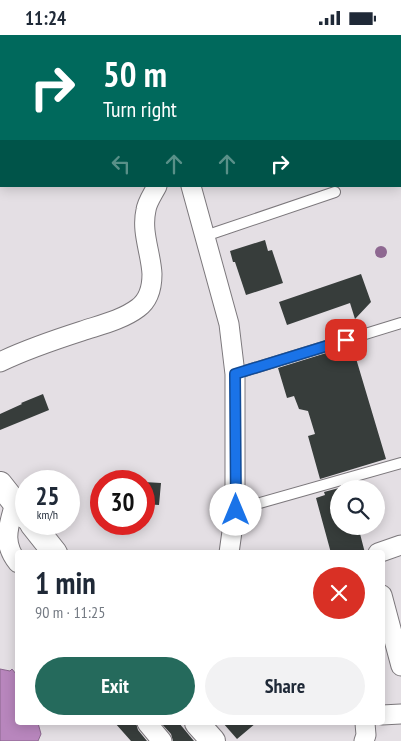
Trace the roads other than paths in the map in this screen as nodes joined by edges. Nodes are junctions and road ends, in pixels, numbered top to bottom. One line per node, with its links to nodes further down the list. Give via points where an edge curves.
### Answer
1 (157, 187): 6 (street, via 145,219 152,284 139,307 114,320 25,350)
2 (191, 187): 4 (street)
3 (335, 192): 4 (lane)
4 (205, 236): 7 (street, via 229,324)
5 (401, 323): 7 (lane)
6 (0, 362)
7 (235, 374): 10 (street)
8 (401, 463): 10 (lane)
9 (9, 495): 16 (street, via 7,541)
10 (236, 510): 14 (street)
11 (41, 535): 13 (street)
12 (401, 545): 15 (street)
13 (53, 550)
14 (229, 550)
15 (385, 551)
16 (15, 560)
17 (385, 606): 18 (street)
18 (401, 667)
19 (401, 714): 20 (street)
20 (385, 715)
21 (149, 725): 24 (street)
22 (199, 725): 25 (street)
23 (365, 725): 26 (street)
24 (162, 741)
25 (213, 741)
26 (364, 741)

